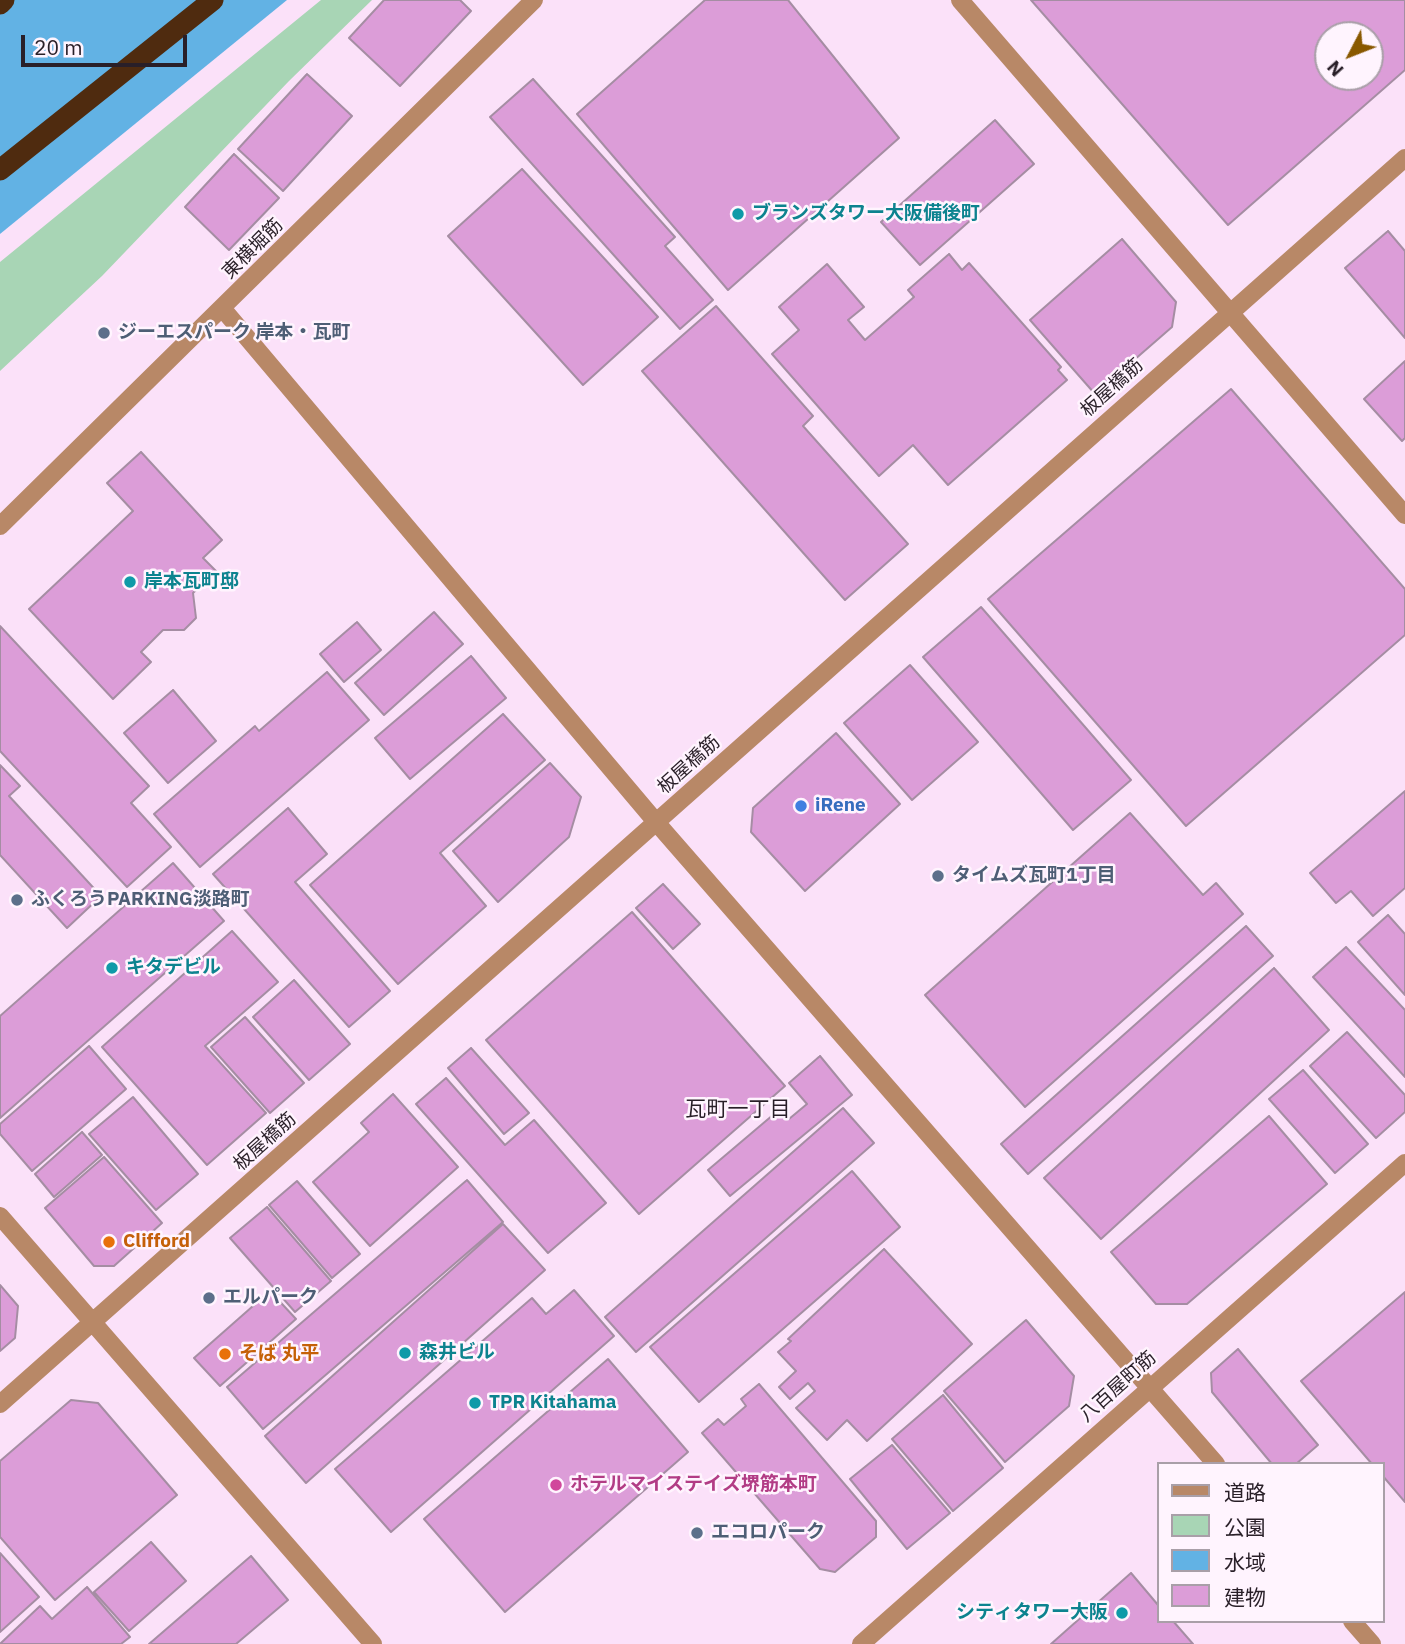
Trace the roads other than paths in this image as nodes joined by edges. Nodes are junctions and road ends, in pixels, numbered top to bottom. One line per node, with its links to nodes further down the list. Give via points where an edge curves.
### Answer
1 (4, 0): 5 (highway)
2 (213, 0): 7 (highway)
3 (534, 0): 8 (street, 東横堀筋)
4 (960, 0): 9 (street)
5 (0, 4)
6 (1405, 158): 9 (street, 板屋橋筋)
7 (0, 170)
8 (222, 308): 11 (street, 東横堀筋); 12 (street)
9 (1230, 312): 10 (street); 12 (street, 板屋橋筋)
10 (1405, 515)
11 (0, 526)
12 (656, 822): 15 (street, 板屋橋筋); 16 (street)
13 (1405, 1163): 16 (street, 八百屋町筋)
14 (0, 1216): 15 (street)
15 (93, 1323): 17 (street, 板屋橋筋); 20 (street)
16 (1149, 1387): 18 (street); 21 (street, 八百屋町筋)
17 (0, 1404)
18 (1214, 1462)
19 (1354, 1623): 22 (street)
20 (373, 1644)
21 (861, 1644)
22 (1372, 1644)

